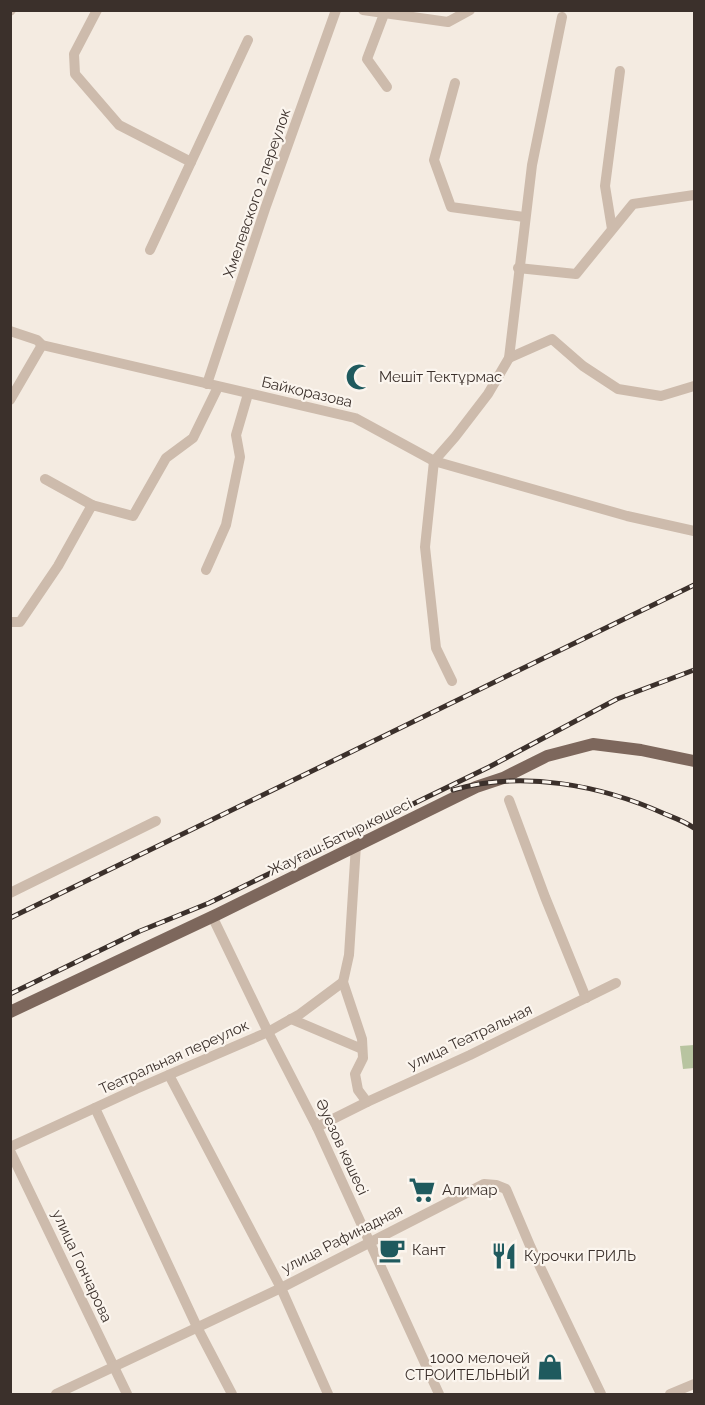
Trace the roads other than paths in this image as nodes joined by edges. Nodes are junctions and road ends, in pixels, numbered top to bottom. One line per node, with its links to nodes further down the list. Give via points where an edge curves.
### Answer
1 (97, 10): 11 (street, via 74,54 75,74 119,125)
2 (336, 10): 20 (street, Хмелевского 2 переулок, via 266,206)
3 (363, 10): 5 (street)
4 (470, 10): 5 (street, via 448,22)
5 (384, 14): 10 (street, via 367,59)
6 (562, 17): 13 (street)
7 (248, 40): 11 (street)
8 (620, 71): 14 (street, via 604,186)
9 (455, 82): 13 (street, via 434,160 451,207)
10 (387, 87)
11 (191, 162): 15 (street)
12 (694, 195): 14 (street, via 633,204)
13 (524, 217): 16 (street)
14 (612, 230): 16 (street, via 576,274)
15 (150, 250)
16 (518, 268): 19 (street)
17 (10, 331): 18 (street, Байкоразова)
18 (42, 345): 20 (street, Байкоразова); 23 (street)
19 (509, 358): 21 (street, via 552,339 583,366 618,388 661,396); 24 (street, via 488,394)
20 (213, 386): 22 (street, Байкоразова); 26 (street, Хмелевского 2 переулок, via 193,438 166,458 133,516)
21 (694, 386)
22 (248, 394): 24 (street, Байкоразова, via 355,418); 28 (street, via 236,435 240,457 226,525)
23 (10, 400)
24 (434, 461): 27 (street, Байкоразова); 30 (street, via 425,547 436,648)
25 (45, 479): 26 (street)
26 (92, 505): 29 (street, via 58,566 20,622)
27 (694, 531)
28 (206, 570)
29 (10, 622)
30 (452, 681)
31 (694, 760): 34 (main road, Жауғаш Батыр көшесі, via 592,744 547,756)
32 (509, 800): 39 (street)
33 (156, 821): 35 (street)
34 (356, 845): 36 (main road, Жауғаш Батыр көшесі); 37 (street, via 349,956)
35 (10, 893)
36 (212, 916): 40 (main road, Жауғаш Батыр көшесі); 42 (street, Әуезов көшесі)
37 (343, 982): 41 (street, Театральная переулок); 43 (street)
38 (616, 983): 39 (street, улица Театральная)
39 (586, 998): 45 (street, улица Театральная)
40 (10, 1012)
41 (291, 1019): 42 (street, Театральная переулок); 43 (street)
42 (268, 1032): 44 (street, Театральная переулок); 47 (street, Әуезов көшесі)
43 (362, 1049): 45 (street, via 363,1058 355,1074 358,1090)
44 (169, 1075): 46 (street, Театральная переулок); 50 (street, улица Рафинадная)
45 (367, 1102): 47 (street, улица Театральная)
46 (95, 1108): 48 (street, Театральная переулок); 51 (street)
47 (317, 1127): 49 (street, Әуезов көшесі)
48 (10, 1149): 52 (street, улица Гончарова)
49 (369, 1243): 50 (street, улица Рафинадная); 58 (street, Әуезов көшесі); 59 (street, улица Рафинадная, via 484,1184 506,1189)
50 (281, 1288): 51 (street, улица Рафинадная); 57 (street, улица Рафинадная)
51 (198, 1329): 52 (street, улица Рафинадная); 56 (street)
52 (113, 1367): 54 (street, улица Рафинадная); 55 (street, улица Гончарова)
53 (694, 1384): 60 (street)
54 (56, 1395)
55 (127, 1395)
56 (232, 1395)
57 (328, 1395)
58 (439, 1395)
59 (601, 1395)
60 (670, 1395)

